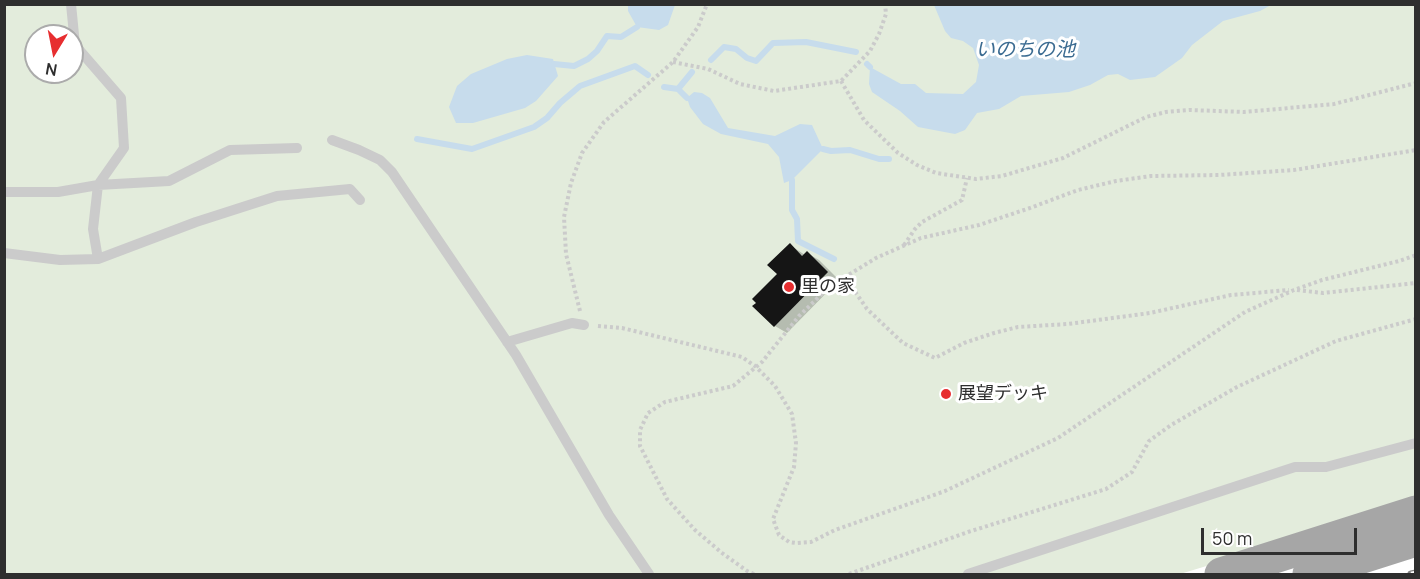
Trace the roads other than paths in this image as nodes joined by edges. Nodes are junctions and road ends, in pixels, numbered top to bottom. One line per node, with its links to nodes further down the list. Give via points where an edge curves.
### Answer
1 (71, 4): 4 (lane, via 75,45 121,98 124,148)
2 (332, 140): 10 (lane, via 380,160 392,172)
3 (297, 148): 4 (lane, via 230,150 169,181)
4 (98, 185): 5 (lane, via 58,192); 8 (lane, via 93,229)
5 (4, 192)
6 (360, 200): 8 (lane, via 350,189 277,196)
7 (4, 253): 8 (lane, via 60,260)
8 (98, 259)
9 (584, 325): 10 (lane, via 572,323)
10 (507, 342): 14 (lane, via 609,515)
11 (1416, 443): 15 (lane, via 1326,467 1295,467)
12 (1416, 513): 16 (main road)
13 (1416, 540): 17 (main road)
14 (649, 574)
15 (968, 574)
16 (1221, 574)
17 (1310, 574)

